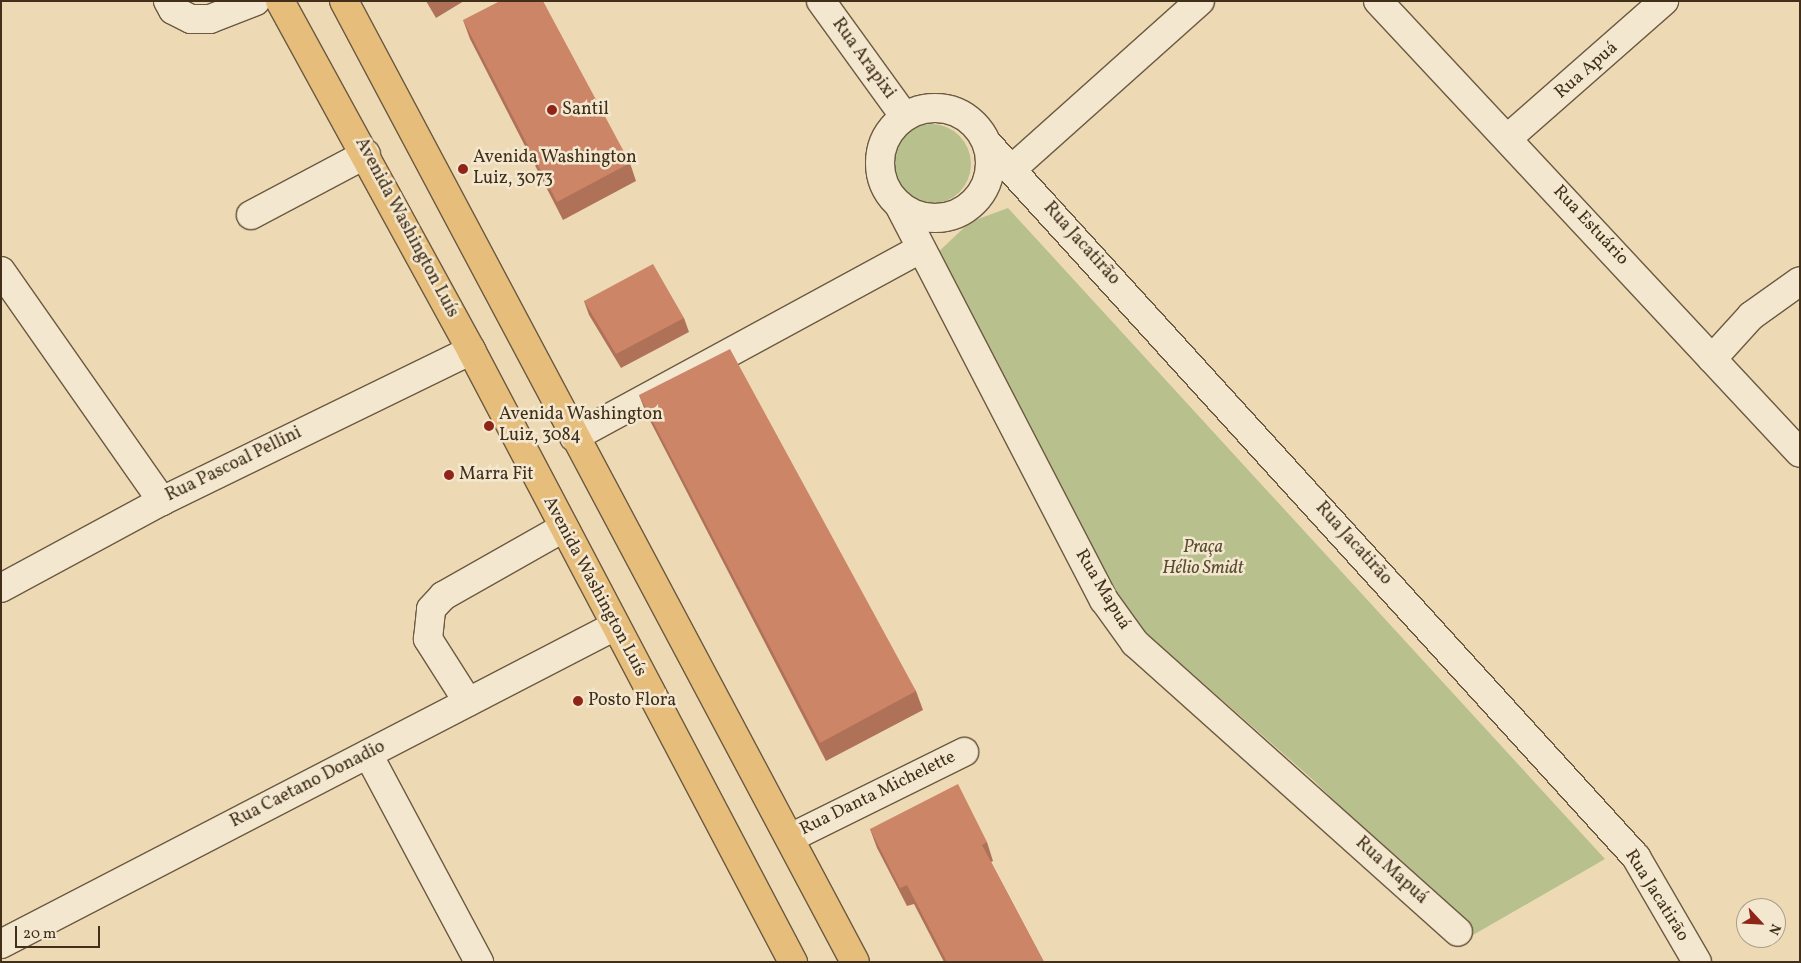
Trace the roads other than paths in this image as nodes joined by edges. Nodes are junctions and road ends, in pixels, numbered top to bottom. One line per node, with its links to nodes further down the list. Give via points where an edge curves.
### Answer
1 (168, 1): 2 (street, via 173,10 191,20 210,19)
2 (256, 1)
3 (280, 1): 12 (highway, Avenida Washington Luís)
4 (344, 1): 21 (highway)
5 (821, 1): 9 (street, Rua Arapixi)
6 (1200, 1): 13 (street)
7 (1378, 1): 10 (street, Rua Estuário)
8 (1664, 1): 10 (street, Rua Apuá)
9 (905, 117): 11 (street, via 920,110 952,110 978,128); 14 (street, via 892,128 880,160 888,192)
10 (1508, 138): 20 (street, Rua Estuário)
11 (987, 143): 13 (street, Rua Jacatirão); 14 (street, via 988,179 967,209 932,219)
12 (366, 154): 15 (street); 19 (highway, Avenida Washington Luís)
13 (1012, 169): 36 (street, Rua Jacatirão, via 1630,850)
14 (898, 205): 16 (street, Rua Mapuá)
15 (251, 215)
16 (919, 250): 21 (street); 31 (street, Rua Mapuá, via 1104,600 1136,643)
17 (1, 271): 23 (street)
18 (1800, 281): 20 (street, via 1751,316)
19 (471, 350): 23 (street, Rua Pascoal Pellini); 24 (highway, Avenida Washington Luís)
20 (1712, 358): 22 (street, Rua Estuário)
21 (574, 437): 30 (highway)
22 (1800, 453)
23 (162, 501): 25 (street, Rua Pascoal Pellini)
24 (563, 528): 26 (highway, Avenida Washington Luís); 27 (street, via 444,596 432,609 428,639)
25 (1, 588)
26 (615, 626): 27 (street, Rua Caetano Donadio); 34 (highway, Avenida Washington Luís)
27 (468, 702): 29 (street, Rua Caetano Donadio)
28 (964, 752): 30 (street, Rua Danta Michelette)
29 (368, 754): 32 (street, Rua Caetano Donadio); 33 (street)
30 (792, 837): 35 (highway)
31 (1458, 932)
32 (1, 944)
33 (479, 962)
34 (794, 962)
35 (855, 962)
36 (1697, 962)

